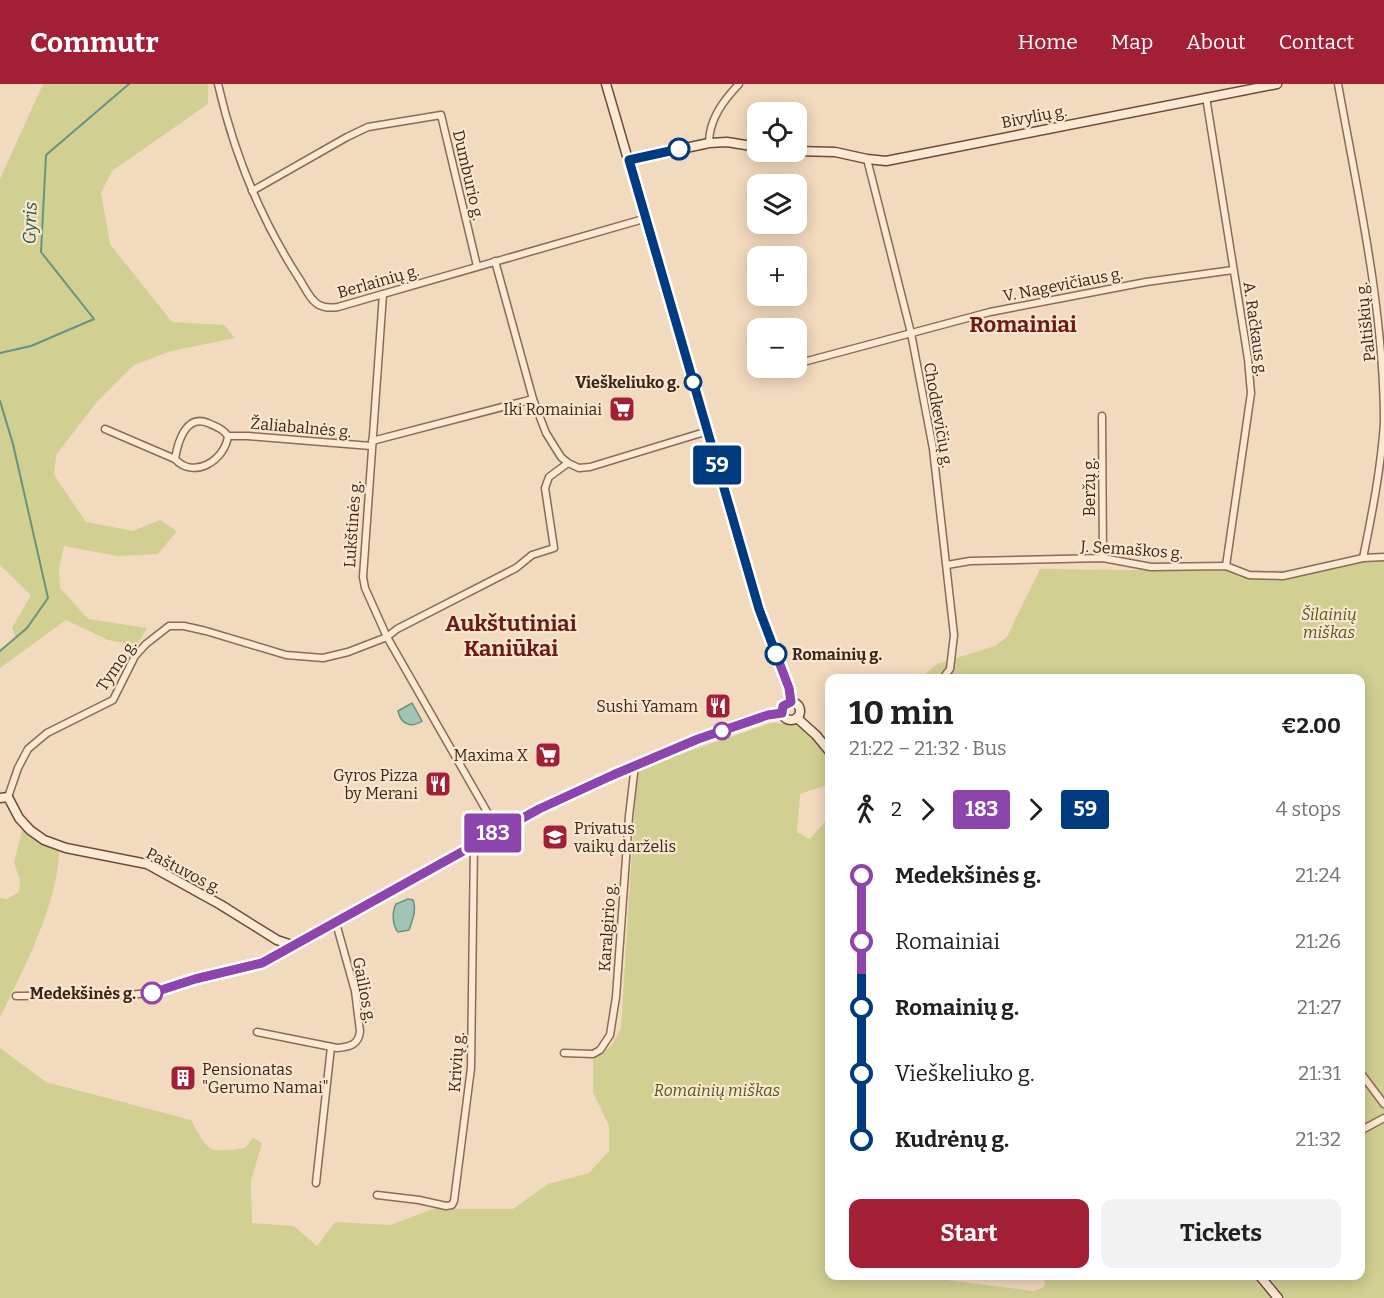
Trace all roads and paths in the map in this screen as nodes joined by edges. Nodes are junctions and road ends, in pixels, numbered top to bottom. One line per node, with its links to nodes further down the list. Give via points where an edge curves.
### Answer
1 (218, 84): 12 (street, Berlainių g., via 227,125)
2 (606, 84): 11 (street)
3 (739, 84): 7 (street, via 715,118)
4 (1277, 84): 6 (street, Bivylių g.)
5 (1338, 84): 30 (street, Paltiškių g., via 1375,280 1383,358 1383,423)
6 (1206, 97): 10 (street, Bivylių g., via 894,159); 16 (street, A. Račkaus g.)
7 (709, 143): 8 (street); 11 (street)
8 (747, 145)
9 (807, 151): 10 (street, Bivylių g.)
10 (867, 159): 18 (street, Chodkevičių g.)
11 (629, 160): 13 (street)
12 (252, 191): 15 (street, Dumburio g., via 368,127 441,116); 17 (street, Berlainių g., via 293,269 319,305 338,307)
13 (647, 218): 14 (street, Berlainių g.); 23 (street)
14 (495, 261): 15 (street, Berlainių g.); 20 (street)
15 (477, 266): 17 (street, Berlainių g.)
16 (1233, 270): 18 (street, V. Nagevičiaus g., via 990,312); 32 (street, A. Račkaus g., via 1251,393)
17 (383, 294): 25 (street, Lukštinės g.)
18 (911, 333): 19 (street, V. Nagevičiaus g.); 31 (street, Chodkevičių g., via 933,448)
19 (807, 360)
20 (533, 399): 25 (street); 27 (street, via 546,433)
21 (1102, 416): 29 (street, Beržų g.)
22 (105, 429): 26 (street, Žaliabalnės g.)
23 (708, 431): 27 (street, via 590,467); 35 (street, via 759,609)
24 (228, 436): 25 (street, Žaliabalnės g.); 26 (street, Žaliabalnės g., via 215,462 208,466 182,465); 26 (street, Žaliabalnės g., via 203,421 192,422 183,433)
25 (371, 443): 33 (street, Lukštinės g., via 363,577)
26 (175, 459)
27 (568, 463): 33 (street, via 549,477 545,488 554,548 532,555 516,568)
28 (1384, 557): 30 (street, J. Semaškos g.)
29 (1103, 558): 31 (street, J. Semaškos g.); 32 (street, J. Semaškos g., via 1151,567)
30 (1363, 558): 32 (street, J. Semaškos g., via 1283,576 1249,575)
31 (947, 565): 34 (street, Chodkevičių g., via 954,646)
32 (1226, 566)
33 (387, 637): 40 (street, Tymo g., via 323,658 286,655 206,631 169,626 135,656 113,700 47,734 28,749); 41 (street, Lukštinės g.)
34 (946, 674)
35 (791, 702): 36 (street, via 783,706); 37 (street, via 800,709)
36 (782, 713): 37 (street, via 788,720); 39 (street, via 708,736)
37 (797, 718): 38 (street)
38 (825, 740)
39 (636, 765): 41 (street); 48 (street, Karalgirio g., via 610,1035 593,1054)
40 (4, 798): 44 (street, Paštuvos g., via 30,830 44,840 147,864 277,940)
41 (498, 831): 42 (street)
42 (474, 843): 43 (street); 54 (street, Krivių g., via 471,1068 454,1201 446,1206)
43 (336, 923): 44 (street); 47 (street, Gailios g., via 355,991 360,1031 351,1046)
44 (295, 946): 45 (street, via 262,963 160,992)
45 (16, 996)
46 (257, 1032): 47 (street)
47 (331, 1047): 53 (street)
48 (564, 1053)
49 (1365, 1079): 50 (street)
50 (1384, 1104)
51 (1384, 1118): 52 (street)
52 (1365, 1128)
53 (316, 1183)
54 (377, 1195)
55 (1263, 1280): 56 (street)
56 (1278, 1298)

